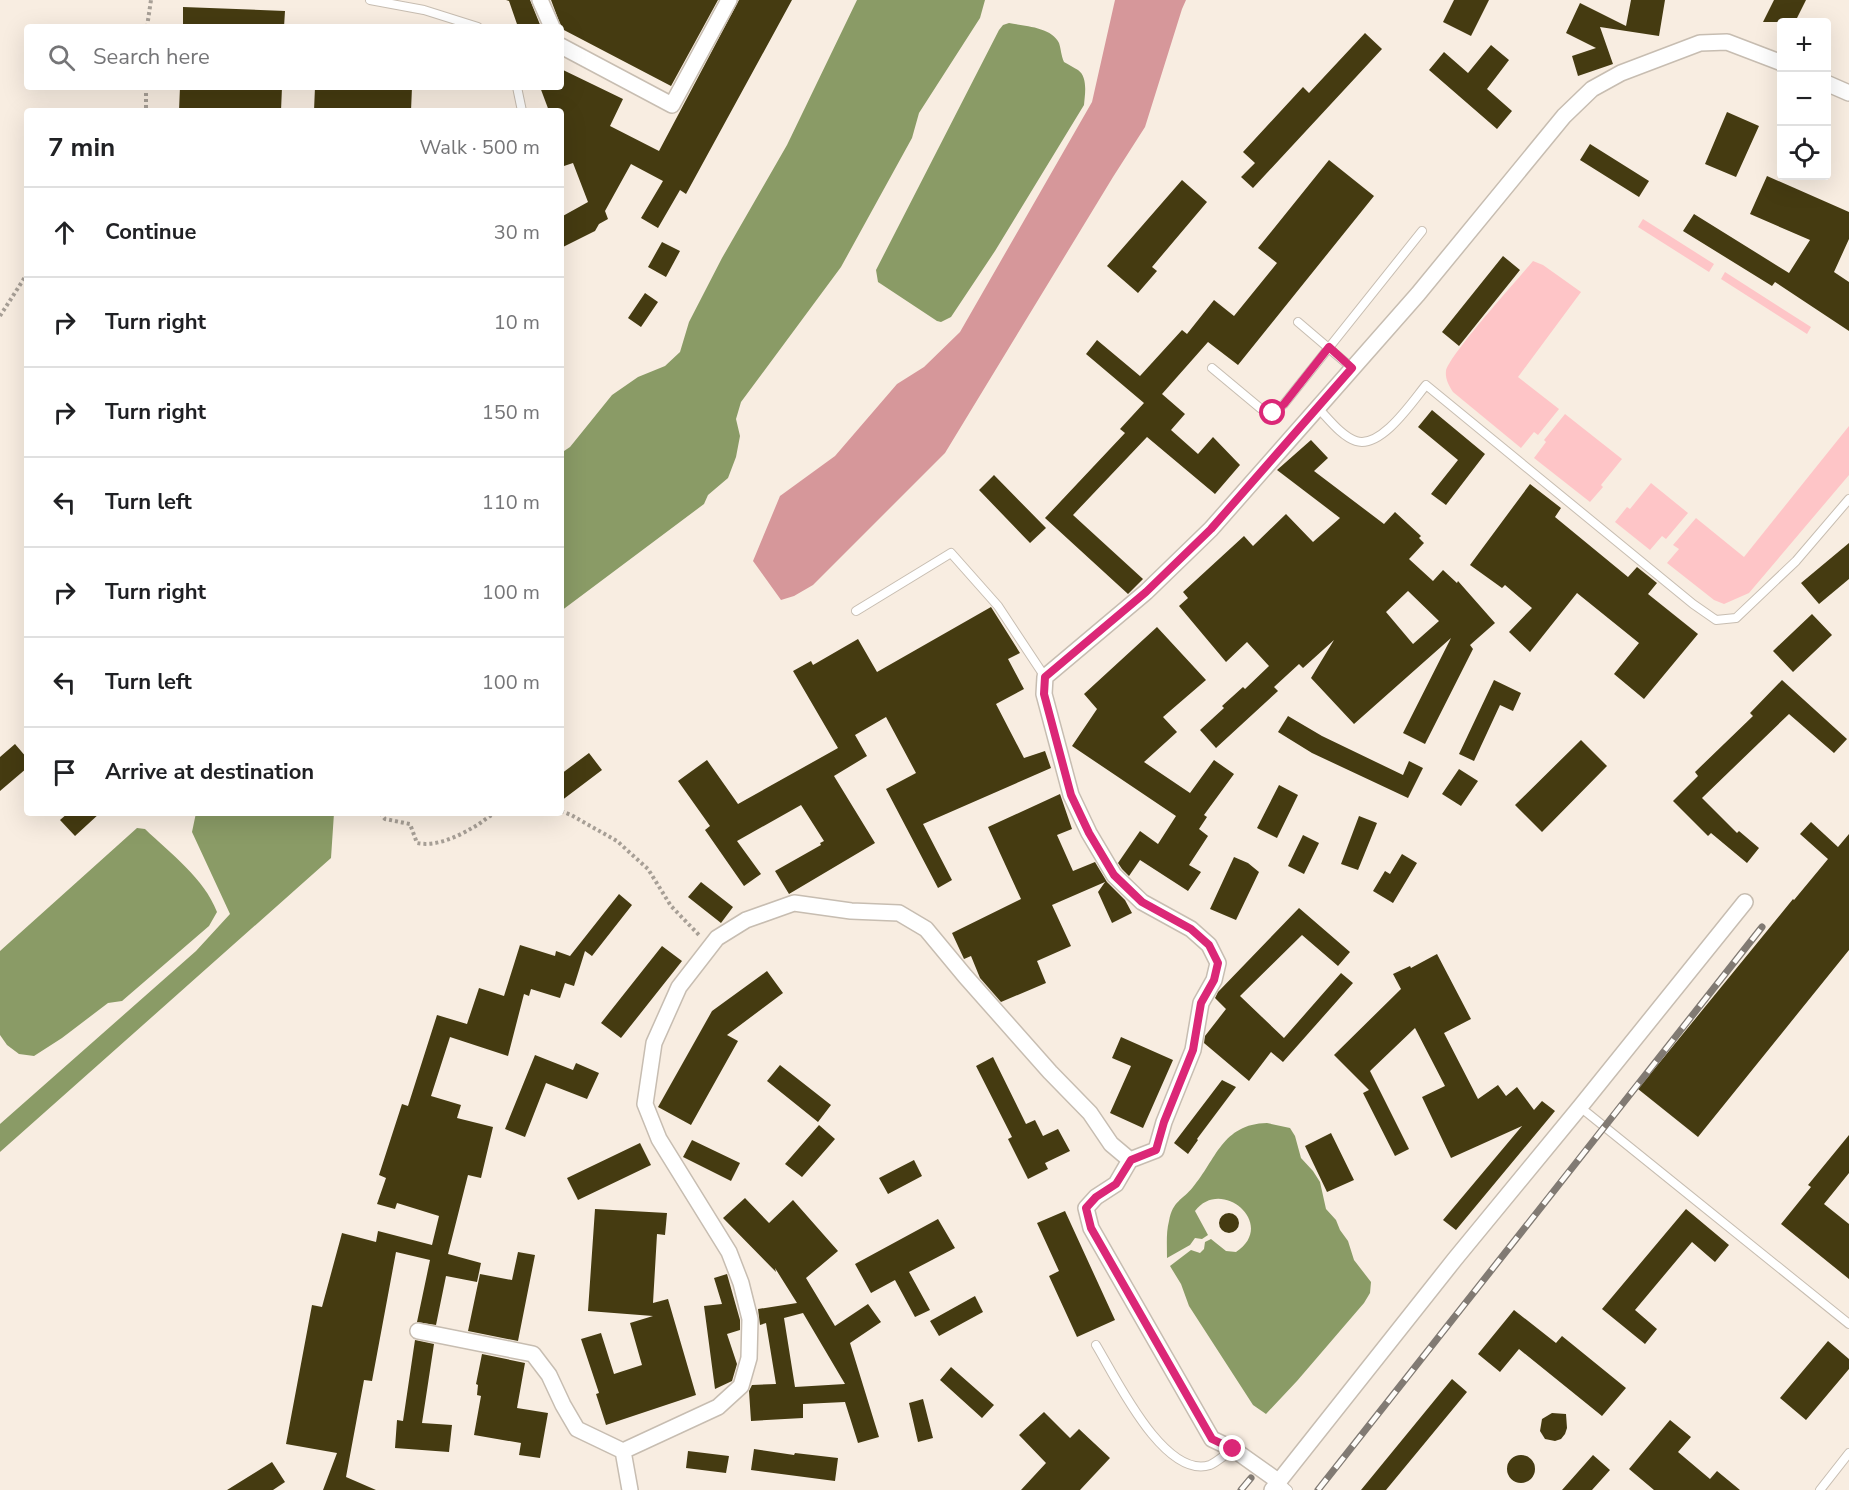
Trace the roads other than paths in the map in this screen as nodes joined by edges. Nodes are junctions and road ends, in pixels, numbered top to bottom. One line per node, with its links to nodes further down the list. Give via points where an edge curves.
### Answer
1 (370, 0): 4 (lane, via 424,10)
2 (540, 0): 5 (street)
3 (729, 0): 6 (street, via 672,105)
4 (468, 24)
5 (551, 24)
6 (564, 48)
7 (1777, 61): 16 (street, via 1727,42 1700,43 1621,73 1592,89 1564,116)
8 (1831, 85): 10 (street)
9 (518, 90): 11 (lane)
10 (1849, 93)
11 (521, 108)
12 (1422, 231): 14 (lane)
13 (1298, 322): 14 (lane)
14 (1329, 347): 15 (lane, via 1273,413 1260,408); 16 (lane)
15 (1212, 368)
16 (1352, 368): 17 (street)
17 (1317, 407): 18 (lane, via 1345,435 1357,442 1372,440 1395,423 1426,385 1716,620 1736,618 1796,561); 20 (street, via 1211,529 1146,592)
18 (1849, 499)
19 (856, 611): 20 (lane, via 951,553 998,606)
20 (1045, 677): 23 (street, via 1044,694 1071,795 1109,867 1142,902 1191,929 1209,945 1218,963 1201,1003 1193,1050 1156,1150)
21 (1745, 902): 22 (street)
22 (1580, 1107): 24 (lane); 30 (street, via 1455,1259)
23 (1131, 1160): 27 (street, via 1116,1184 1086,1208 1091,1228 1212,1439); 28 (street, via 1111,1144 1090,1113 926,928 899,913 794,903 746,920 717,938 680,987 654,1043 645,1104 659,1138 729,1252 750,1319 749,1358 741,1386 718,1407)
24 (1849, 1324)
25 (418, 1331): 28 (street, via 533,1354 549,1375 577,1429)
26 (1096, 1345): 27 (lane, via 1133,1409 1177,1459 1191,1466 1210,1465)
27 (1233, 1449): 30 (street)
28 (623, 1451): 31 (street)
29 (1849, 1453): 32 (lane)
30 (1279, 1487)
31 (630, 1490)
32 (1820, 1490)

